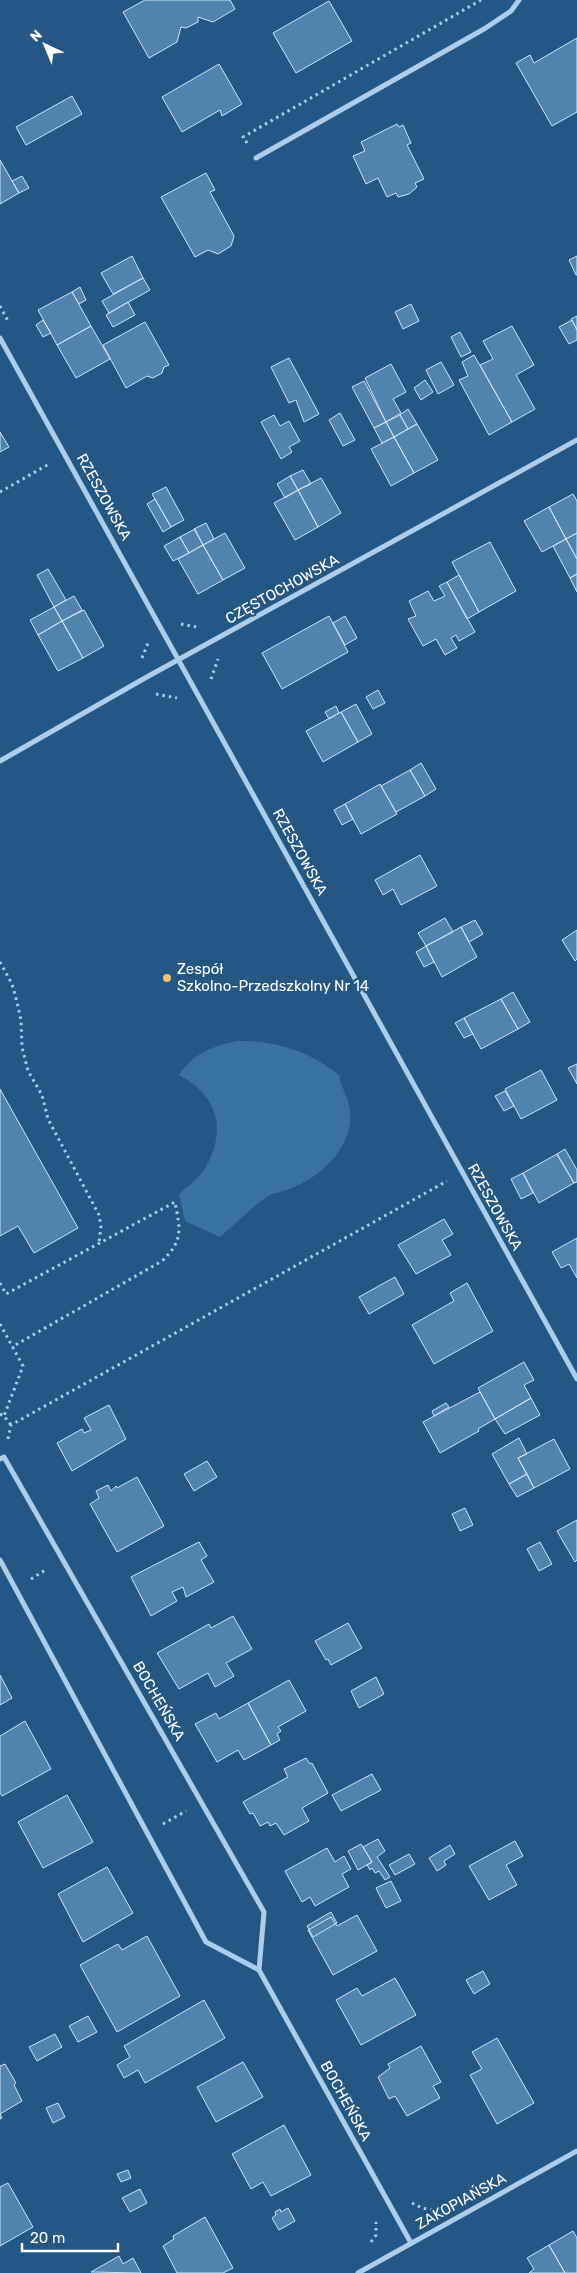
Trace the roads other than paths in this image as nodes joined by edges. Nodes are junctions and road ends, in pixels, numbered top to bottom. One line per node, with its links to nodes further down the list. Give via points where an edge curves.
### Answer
1 (519, 0): 2 (street, via 511,11 484,29)
2 (256, 158)
3 (0, 338): 5 (street, RZESZOWSKA)
4 (577, 440): 5 (street, CZĘSTOCHOWSKA)
5 (180, 659): 6 (street, CZĘSTOCHOWSKA); 7 (street, RZESZOWSKA)
6 (0, 761)
7 (577, 1379)
8 (2, 1458): 10 (street, BOCHEŃSKA, via 64,1559 264,1912)
9 (0, 1560): 10 (street, via 206,1942)
10 (259, 1970): 12 (street, BOCHEŃSKA)
11 (577, 2151): 12 (street, ZAKOPIAŃSKA)
12 (411, 2244): 13 (street, ZAKOPIAŃSKA)
13 (358, 2273)

